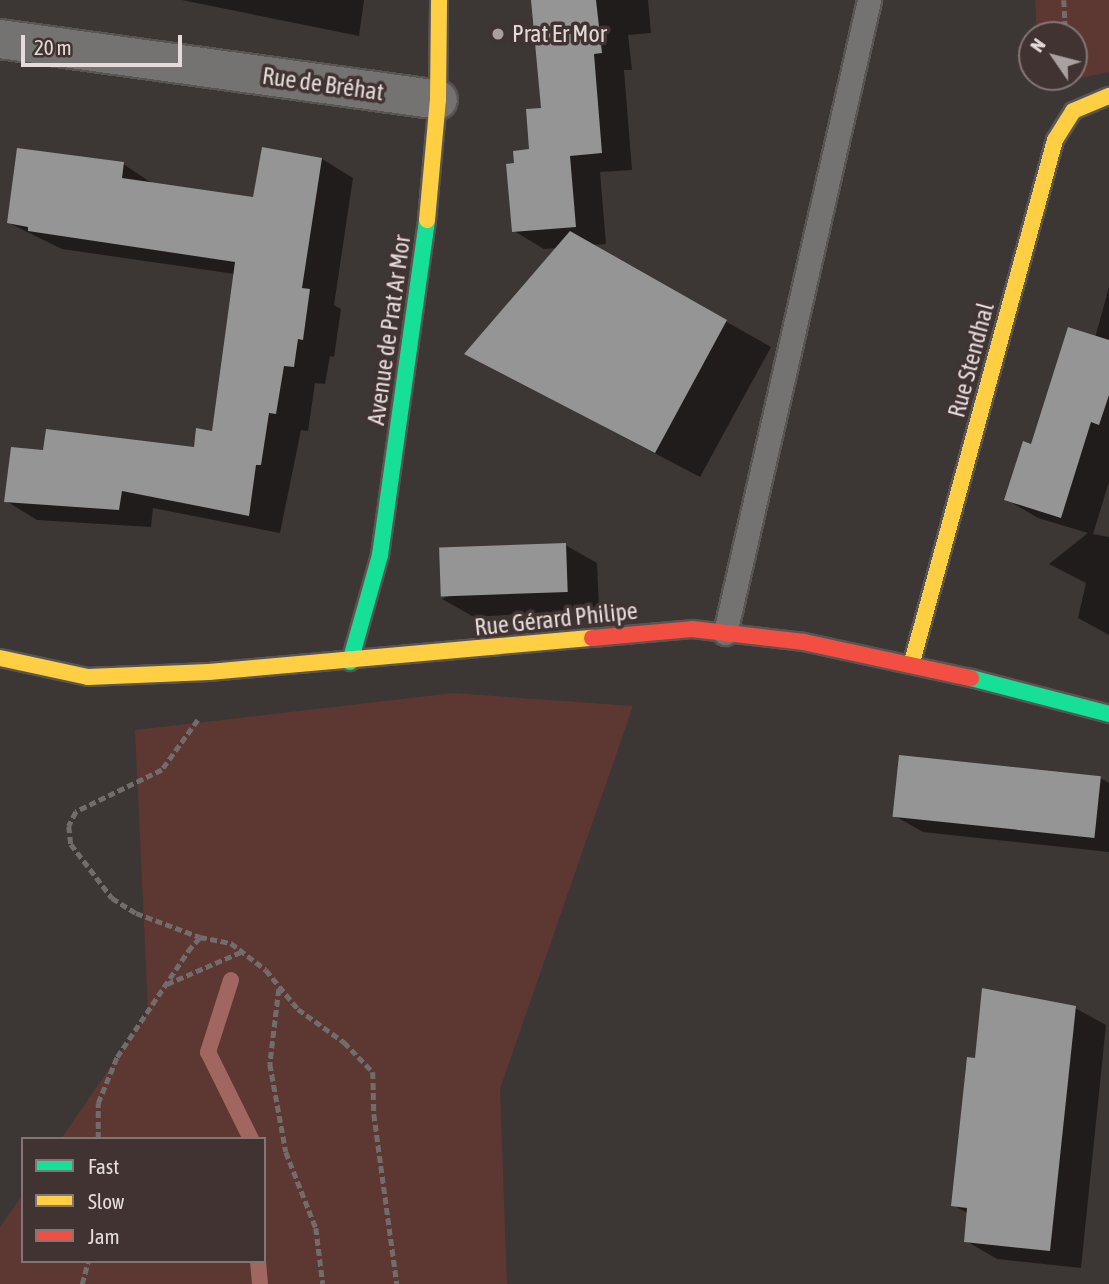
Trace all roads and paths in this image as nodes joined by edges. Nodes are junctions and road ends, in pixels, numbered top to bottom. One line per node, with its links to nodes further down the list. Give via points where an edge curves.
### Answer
1 (439, 0): 7 (street, Avenue de Prat Ar Mor)
2 (869, 0): 8 (lane)
3 (1063, 0): 4 (path)
4 (1065, 21)
5 (0, 39): 7 (street, Rue de Bréhat)
6 (1109, 96): 11 (street, Rue Stendhal, via 1073,111 1055,140)
7 (438, 100): 10 (street, Avenue de Prat Ar Mor, via 421,283 380,555)
8 (725, 633): 10 (street, Rue Gérard Philipe, via 692,629); 11 (street, Rue Gérard Philipe)
9 (0, 658): 12 (street, Rue Gérard Philipe, via 88,677)
10 (350, 662): 12 (street, Rue Gérard Philipe)
11 (912, 662): 13 (street, Rue Gérard Philipe)
12 (209, 672): 14 (path, via 203,713 162,770 76,812 69,826 71,844 112,898 148,919)
13 (1109, 715)
14 (200, 937): 15 (path, via 231,943); 16 (path)
15 (241, 952): 16 (path); 17 (path, via 266,970)
16 (167, 985): 18 (path, via 117,1057 98,1103)
17 (279, 988): 21 (path, via 270,1064 286,1152 316,1228); 22 (path, via 373,1072 374,1114)
18 (98, 1137)
19 (87, 1263): 20 (path)
20 (82, 1284)
21 (323, 1284)
22 (397, 1284)

